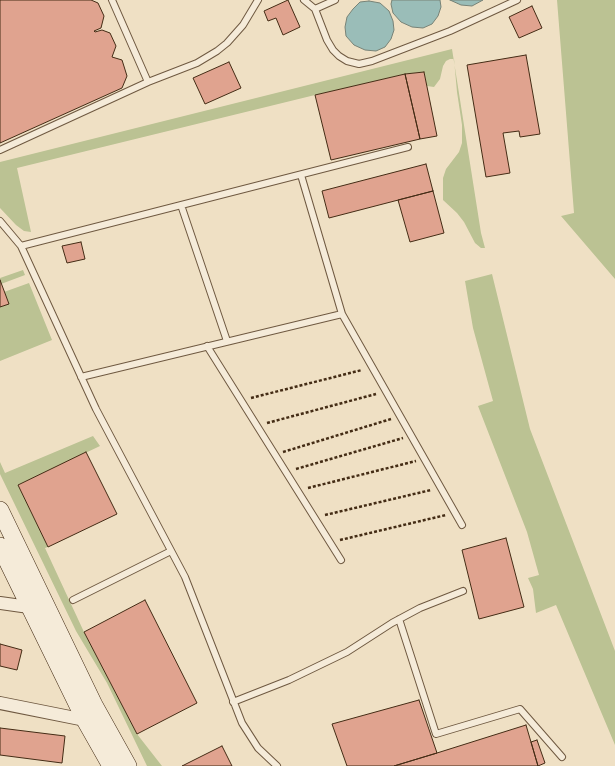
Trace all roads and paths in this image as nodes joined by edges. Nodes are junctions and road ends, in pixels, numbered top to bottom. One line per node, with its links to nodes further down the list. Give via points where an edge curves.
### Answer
1 (112, 0): 7 (lane)
2 (258, 0): 7 (lane, via 243,25 217,51 196,63)
3 (304, 0): 6 (lane)
4 (335, 0): 6 (lane)
5 (517, 0): 6 (lane, via 450,31 358,64 347,61 333,50)
6 (315, 9)
7 (148, 82): 9 (lane)
8 (408, 148): 10 (lane)
9 (0, 150)
10 (301, 175): 11 (lane); 14 (lane)
11 (181, 205): 13 (lane); 15 (lane)
12 (0, 221): 13 (lane)
13 (22, 246): 18 (lane)
14 (342, 314): 15 (lane); 17 (lane)
15 (227, 341): 16 (lane)
16 (207, 346): 18 (lane); 20 (lane)
17 (372, 367): 19 (lane); 20 (path)
18 (81, 377): 35 (lane)
19 (386, 391): 21 (lane); 22 (path)
20 (242, 401): 22 (lane)
21 (400, 416): 23 (lane); 24 (path)
22 (257, 426): 24 (lane)
23 (412, 436): 25 (lane); 26 (path)
24 (275, 454): 26 (lane)
25 (425, 459): 27 (lane); 28 (path)
26 (286, 472): 28 (lane)
27 (441, 488): 30 (lane); 31 (path)
28 (298, 491): 31 (lane)
29 (0, 510): 47 (main road, via 94,705)
30 (456, 513): 32 (lane); 33 (path)
31 (315, 518): 33 (lane)
32 (462, 525)
33 (330, 542): 36 (lane)
34 (0, 546): 40 (main road)
35 (171, 552): 38 (lane); 42 (lane, via 185,578)
36 (341, 560)
37 (463, 591): 41 (lane)
38 (73, 600)
39 (0, 603): 40 (street)
40 (29, 607): 44 (main road)
41 (399, 619): 42 (lane, via 348,652 289,680); 45 (lane, via 436,734 520,710)
42 (233, 702): 48 (lane, via 249,736)
43 (0, 703): 44 (street)
44 (85, 720): 46 (main road)
45 (562, 757)
46 (111, 766)
47 (128, 766)
48 (277, 766)

